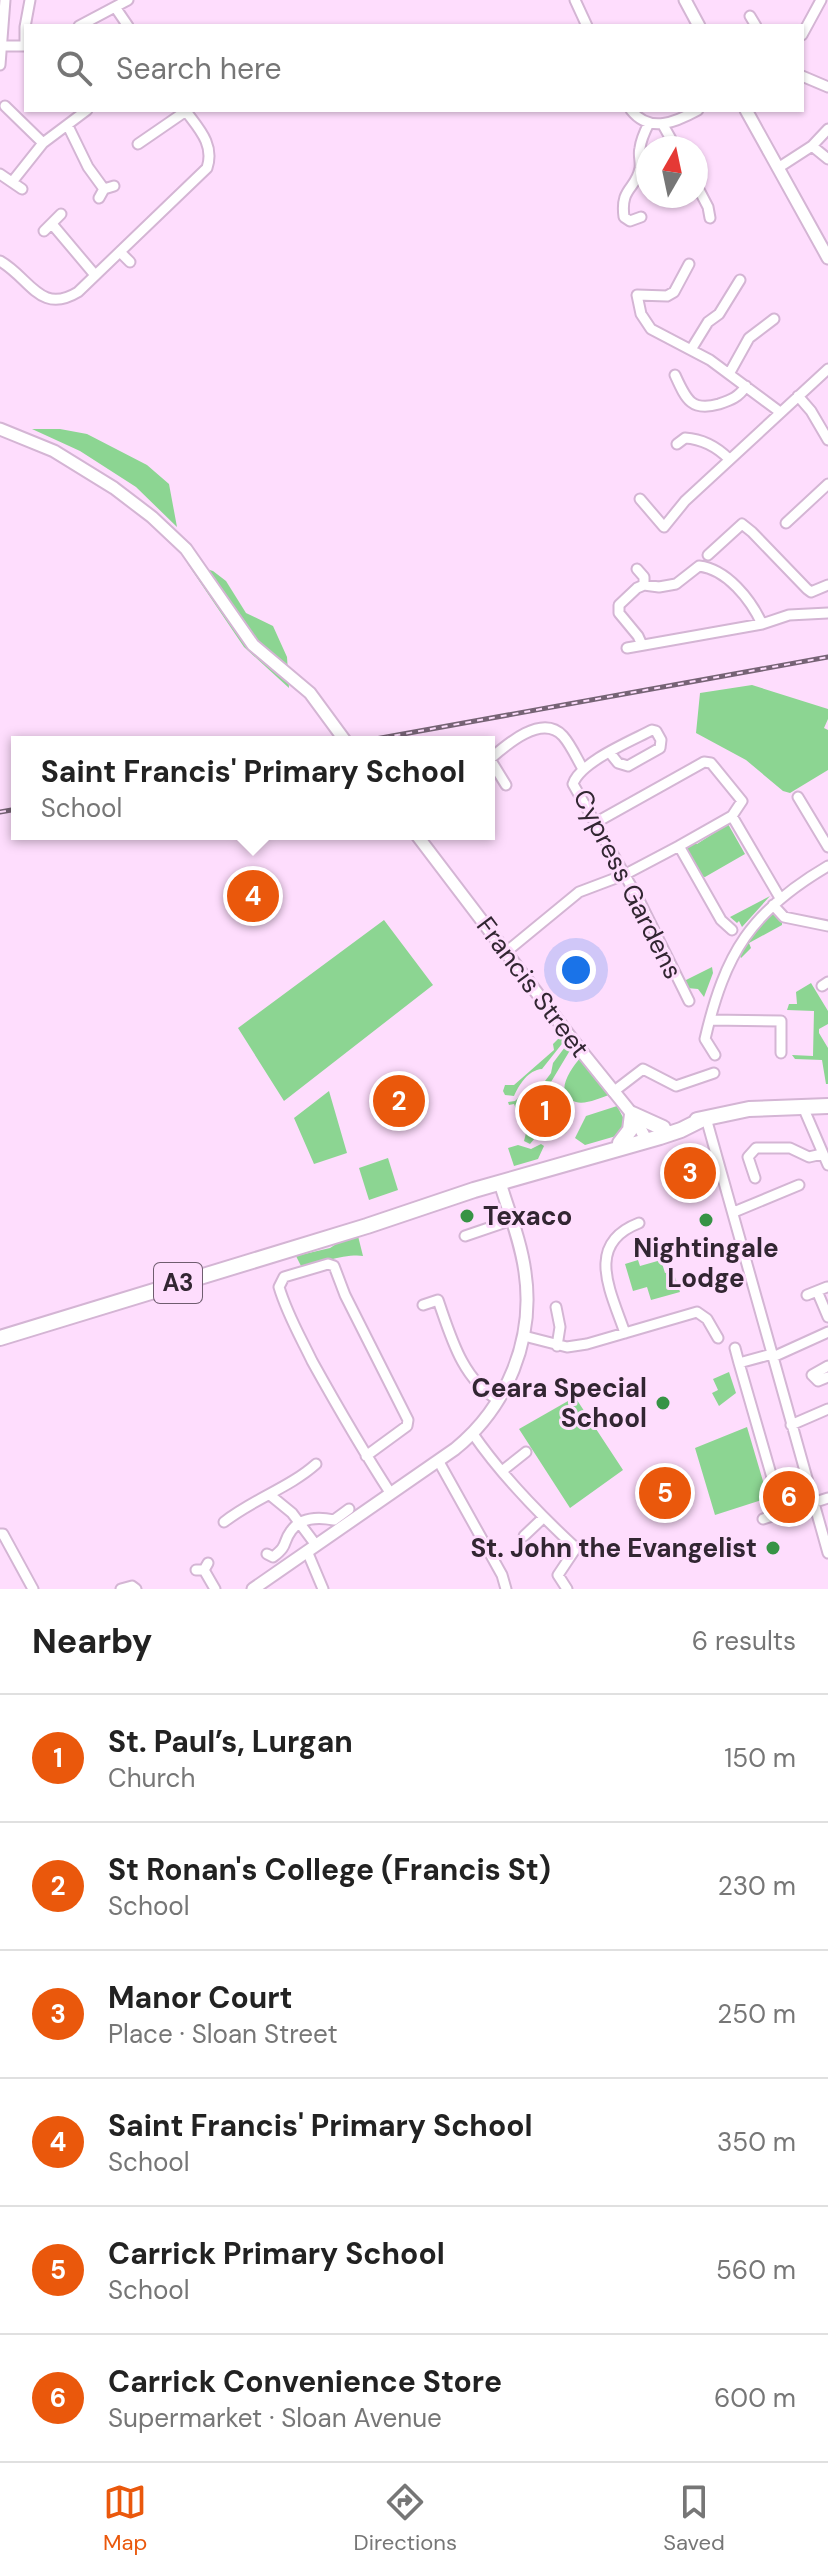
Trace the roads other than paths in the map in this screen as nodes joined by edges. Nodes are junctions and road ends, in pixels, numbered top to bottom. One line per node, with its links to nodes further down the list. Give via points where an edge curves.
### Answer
1 (5, 0): 16 (street)
2 (30, 0): 9 (street)
3 (128, 0): 7 (street)
4 (575, 0): 12 (street)
5 (685, 0): 13 (main road)
6 (821, 0): 15 (street)
7 (115, 7): 10 (street); 11 (street)
8 (750, 16): 14 (street)
9 (26, 24)
10 (83, 24)
11 (127, 24)
12 (586, 24)
13 (698, 24)
14 (755, 24)
15 (804, 31)
16 (3, 46): 17 (street); 18 (street)
17 (24, 46)
18 (0, 65)
19 (804, 77): 20 (street)
20 (828, 87)
21 (5, 106): 34 (street, via 19,109)
22 (86, 112): 30 (street)
23 (185, 112): 32 (street)
24 (187, 112): 48 (street, via 209,145 207,168)
25 (632, 112): 28 (street)
26 (693, 112): 29 (street)
27 (747, 112): 39 (main road)
28 (649, 123): 29 (street); 46 (street, via 639,151 641,165 622,206 630,221)
29 (663, 125): 33 (street)
30 (68, 126): 34 (street); 43 (street)
31 (828, 129): 36 (street)
32 (151, 136): 35 (street); 37 (street)
33 (669, 136)
34 (43, 143): 41 (street)
35 (138, 144)
36 (812, 146): 38 (street); 39 (street)
37 (159, 147)
38 (828, 159)
39 (778, 168): 49 (main road)
40 (0, 174): 41 (street)
41 (12, 182): 42 (street)
42 (22, 189)
43 (106, 191)
44 (708, 207): 47 (street)
45 (61, 214): 53 (street, via 48,228)
46 (641, 217)
47 (710, 218)
48 (120, 252): 51 (street); 53 (street)
49 (828, 258)
50 (0, 261): 53 (street, via 52,301 68,298)
51 (130, 262)
52 (689, 264): 56 (street, via 674,292 637,295 651,329)
53 (95, 275)
54 (740, 280): 56 (street)
55 (774, 319): 58 (street, via 749,338)
56 (692, 348): 58 (street)
57 (828, 369): 61 (street)
58 (729, 374): 60 (street)
59 (675, 375): 60 (street, via 684,395 703,408 731,400)
60 (746, 386): 62 (street)
61 (798, 396): 62 (street); 64 (street)
62 (780, 412): 66 (street)
63 (0, 429): 78 (main road, via 54,451 152,517 186,549 253,645 310,693)
64 (828, 440)
65 (677, 444): 66 (street, via 685,438 702,441)
66 (729, 459): 68 (street, via 664,527)
67 (828, 484): 69 (street)
68 (640, 499)
69 (786, 523)
70 (712, 555): 73 (street, via 745,525 811,592)
71 (637, 569): 72 (street)
72 (644, 585): 75 (street, via 669,586 699,566 709,567 745,597); 76 (street, via 618,609)
73 (828, 585)
74 (828, 613): 75 (street, via 789,615)
75 (762, 624): 76 (street)
76 (642, 645): 77 (street)
77 (627, 648)
78 (342, 736)
79 (610, 753): 79 (street, via 652,730 661,740 660,748 628,766); 82 (street)
80 (495, 755): 82 (street, via 531,729 552,729 562,734)
81 (495, 768): 83 (street)
82 (583, 769): 86 (street, Cypress Gardens, via 573,784)
83 (506, 785)
84 (798, 797): 89 (street)
85 (732, 816): 86 (street, via 740,797 707,762); 88 (street); 92 (street)
86 (595, 823): 91 (street, Cypress Gardens)
87 (421, 840): 95 (main road, Francis Street)
88 (679, 846): 91 (street); 94 (street)
89 (828, 847)
90 (828, 866): 92 (street)
91 (624, 875): 95 (street, via 579,892); 96 (street, Cypress Gardens)
92 (776, 902): 93 (street, via 784,917); 97 (street, via 738,947 720,980)
93 (828, 926)
94 (732, 930)
95 (506, 952): 101 (main road, Francis Street)
96 (689, 1001)
97 (710, 1020): 98 (street, via 781,1021); 99 (street, via 705,1039)
98 (781, 1053)
99 (715, 1055)
100 (711, 1072): 101 (street, via 676,1086 643,1069)
101 (613, 1092): 104 (main road, Francis Street)
102 (828, 1106): 103 (highway, A3)
103 (803, 1107): 105 (highway, A3, via 749,1109); 109 (street)
104 (632, 1114): 106 (highway); 107 (main road, Francis Street); 108 (highway, via 630,1130)
105 (705, 1118): 106 (highway, A3); 107 (highway, A3, via 681,1130); 117 (street)
106 (663, 1128): 107 (highway, A3)
107 (646, 1137): 108 (highway, A3); 110 (highway, A3)
108 (620, 1143): 110 (highway, A3)
109 (823, 1146): 111 (street); 112 (street, via 809,1157 790,1148 756,1148 744,1163)
110 (599, 1153): 114 (highway, A3)
111 (828, 1165)
112 (755, 1178)
113 (778, 1179): 116 (street)
114 (500, 1183): 118 (main road); 128 (highway, A3)
115 (799, 1185): 116 (street)
116 (783, 1192): 117 (street)
117 (734, 1212): 132 (street)
118 (512, 1220): 120 (street); 127 (main road, via 527,1296)
119 (639, 1223): 126 (street, via 622,1229 605,1260)
120 (465, 1236)
121 (827, 1287): 124 (street, via 812,1293)
122 (423, 1305): 136 (street, via 438,1300 467,1371)
123 (554, 1312): 130 (street, via 560,1327)
124 (828, 1317)
125 (828, 1332): 132 (street)
126 (625, 1333): 129 (street, via 697,1312); 130 (street)
127 (524, 1336): 130 (street); 136 (main road)
128 (0, 1338)
129 (718, 1338)
130 (557, 1346)
131 (735, 1348): 133 (street)
132 (773, 1356): 133 (street); 138 (street)
133 (739, 1363): 145 (street, via 775,1488)
134 (828, 1366): 135 (street, via 812,1375 818,1381)
135 (828, 1377)
136 (498, 1400): 139 (main road)
137 (828, 1409): 138 (street)
138 (791, 1425): 145 (street)
139 (473, 1434): 142 (main road); 144 (street)
140 (526, 1452): 144 (street)
141 (366, 1456): 141 (street, via 408,1420 334,1266 284,1277 279,1287 285,1309); 146 (street)
142 (439, 1462): 146 (main road); 167 (street)
143 (311, 1466): 147 (street, via 303,1477)
144 (502, 1471): 151 (street)
145 (806, 1481): 149 (street)
146 (391, 1494): 157 (main road)
147 (270, 1495): 153 (street); 154 (street)
148 (828, 1498): 149 (street)
149 (813, 1503): 152 (street); 158 (street)
150 (349, 1509): 154 (street, via 334,1520 317,1517)
151 (543, 1518): 156 (street); 168 (street, via 576,1548 558,1575)
152 (763, 1519)
153 (224, 1522)
154 (300, 1523): 157 (street); 159 (street, via 286,1548 273,1557)
155 (0, 1534): 162 (street)
156 (524, 1536)
157 (312, 1548): 161 (main road); 166 (street)
158 (828, 1553)
159 (267, 1554)
160 (203, 1567): 165 (street)
161 (260, 1587)
162 (33, 1589)
163 (121, 1589): 164 (street)
164 (136, 1589)
165 (215, 1589)
166 (323, 1589)
167 (506, 1589)
168 (567, 1589)

